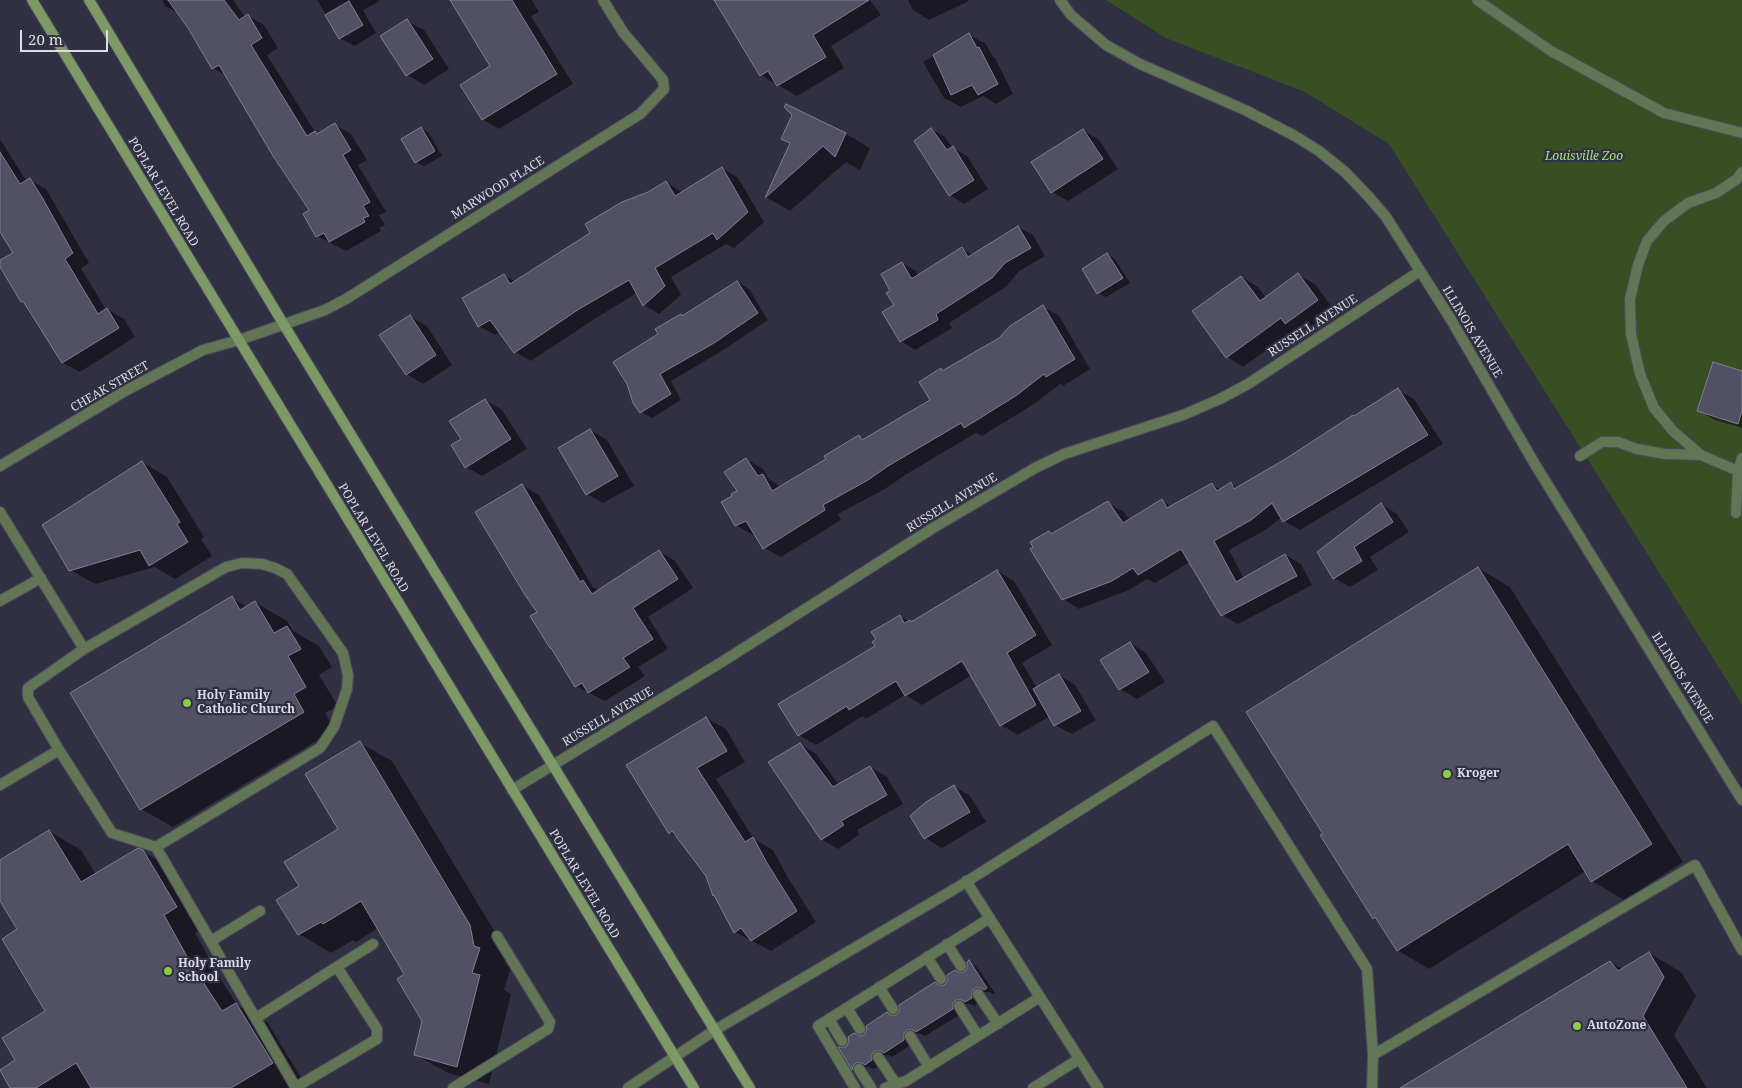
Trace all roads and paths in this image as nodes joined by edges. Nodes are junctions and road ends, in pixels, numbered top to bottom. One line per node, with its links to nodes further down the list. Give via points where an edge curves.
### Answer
1 (32, 0): 10 (main road, POPLAR LEVEL ROAD)
2 (89, 0): 9 (main road)
3 (603, 0): 9 (street, MARWOOD PLACE, via 623,32 662,80 664,89 640,114 346,299)
4 (1060, 0): 8 (street, ILLINOIS AVENUE, via 1070,15 1089,31 1140,64 1244,110 1319,152 1370,197)
5 (1477, 0): 6 (street, via 1551,51 1664,113)
6 (1742, 133)
7 (1742, 172): 11 (street, via 1716,193 1688,203 1664,221 1647,241 1630,299 1631,334 1640,374 1654,408 1673,431)
8 (1420, 270): 22 (street, RUSSELL AVENUE, via 1220,400 1064,454 1035,468 933,528); 25 (street, ILLINOIS AVENUE, via 1536,466)
9 (284, 325): 10 (street, MARWOOD PLACE); 22 (main road)
10 (238, 340): 14 (street, CHEAK STREET, via 203,350); 24 (main road, POPLAR LEVEL ROAD)
11 (1701, 455): 12 (street, via 1666,454 1618,442 1602,442); 15 (street)
12 (1580, 456)
13 (1742, 458): 15 (street)
14 (0, 466)
15 (1738, 470): 17 (street)
16 (0, 512): 18 (street)
17 (1736, 513)
18 (41, 578): 19 (street); 20 (street)
19 (0, 600)
20 (84, 649): 21 (street, via 28,688 28,697); 26 (street, via 226,567 262,564 288,574 342,653 348,675 347,690 334,727 320,748)
21 (59, 750): 23 (street); 26 (street, via 112,833)
22 (554, 765): 24 (street, RUSSELL AVENUE); 49 (main road)
23 (0, 785)
24 (512, 790): 54 (main road, POPLAR LEVEL ROAD)
25 (1742, 800)
26 (156, 847): 31 (street)
27 (966, 881): 29 (street); 49 (street); 53 (street, via 1213,726 1367,969)
28 (260, 911): 31 (street)
29 (990, 918): 33 (street); 41 (street)
30 (497, 936): 61 (street, via 550,1022 548,1029)
31 (211, 941): 45 (street)
32 (373, 944): 37 (street)
33 (947, 944): 35 (street); 36 (street)
34 (1742, 950): 53 (street, via 1695,865)
35 (927, 957): 38 (street); 39 (street)
36 (961, 966)
37 (337, 967): 45 (street); 60 (street, via 377,1029 377,1039)
38 (941, 979)
39 (880, 987): 43 (street); 44 (street)
40 (978, 994): 47 (street)
41 (1040, 997): 47 (street); 56 (street)
42 (958, 1006): 51 (street)
43 (847, 1008): 46 (street); 48 (street)
44 (892, 1009)
45 (256, 1018): 60 (street)
46 (828, 1019): 52 (street); 65 (street, via 818,1026)
47 (998, 1024): 51 (street)
48 (860, 1029)
49 (715, 1030): 54 (street); 64 (main road)
50 (910, 1036): 57 (street)
51 (978, 1036): 57 (street)
52 (842, 1041)
53 (1373, 1055): 70 (street)
54 (675, 1057): 62 (street); 63 (main road, POPLAR LEVEL ROAD)
55 (878, 1057): 59 (street)
56 (1079, 1059): 68 (street); 69 (street)
57 (929, 1067): 59 (street)
58 (859, 1068): 66 (street)
59 (896, 1084): 67 (street)
60 (296, 1088)
61 (453, 1088)
62 (628, 1088)
63 (694, 1088)
64 (750, 1088)
65 (855, 1088)
66 (871, 1088)
67 (885, 1088)
68 (1033, 1088)
69 (1098, 1088)
70 (1372, 1088)

